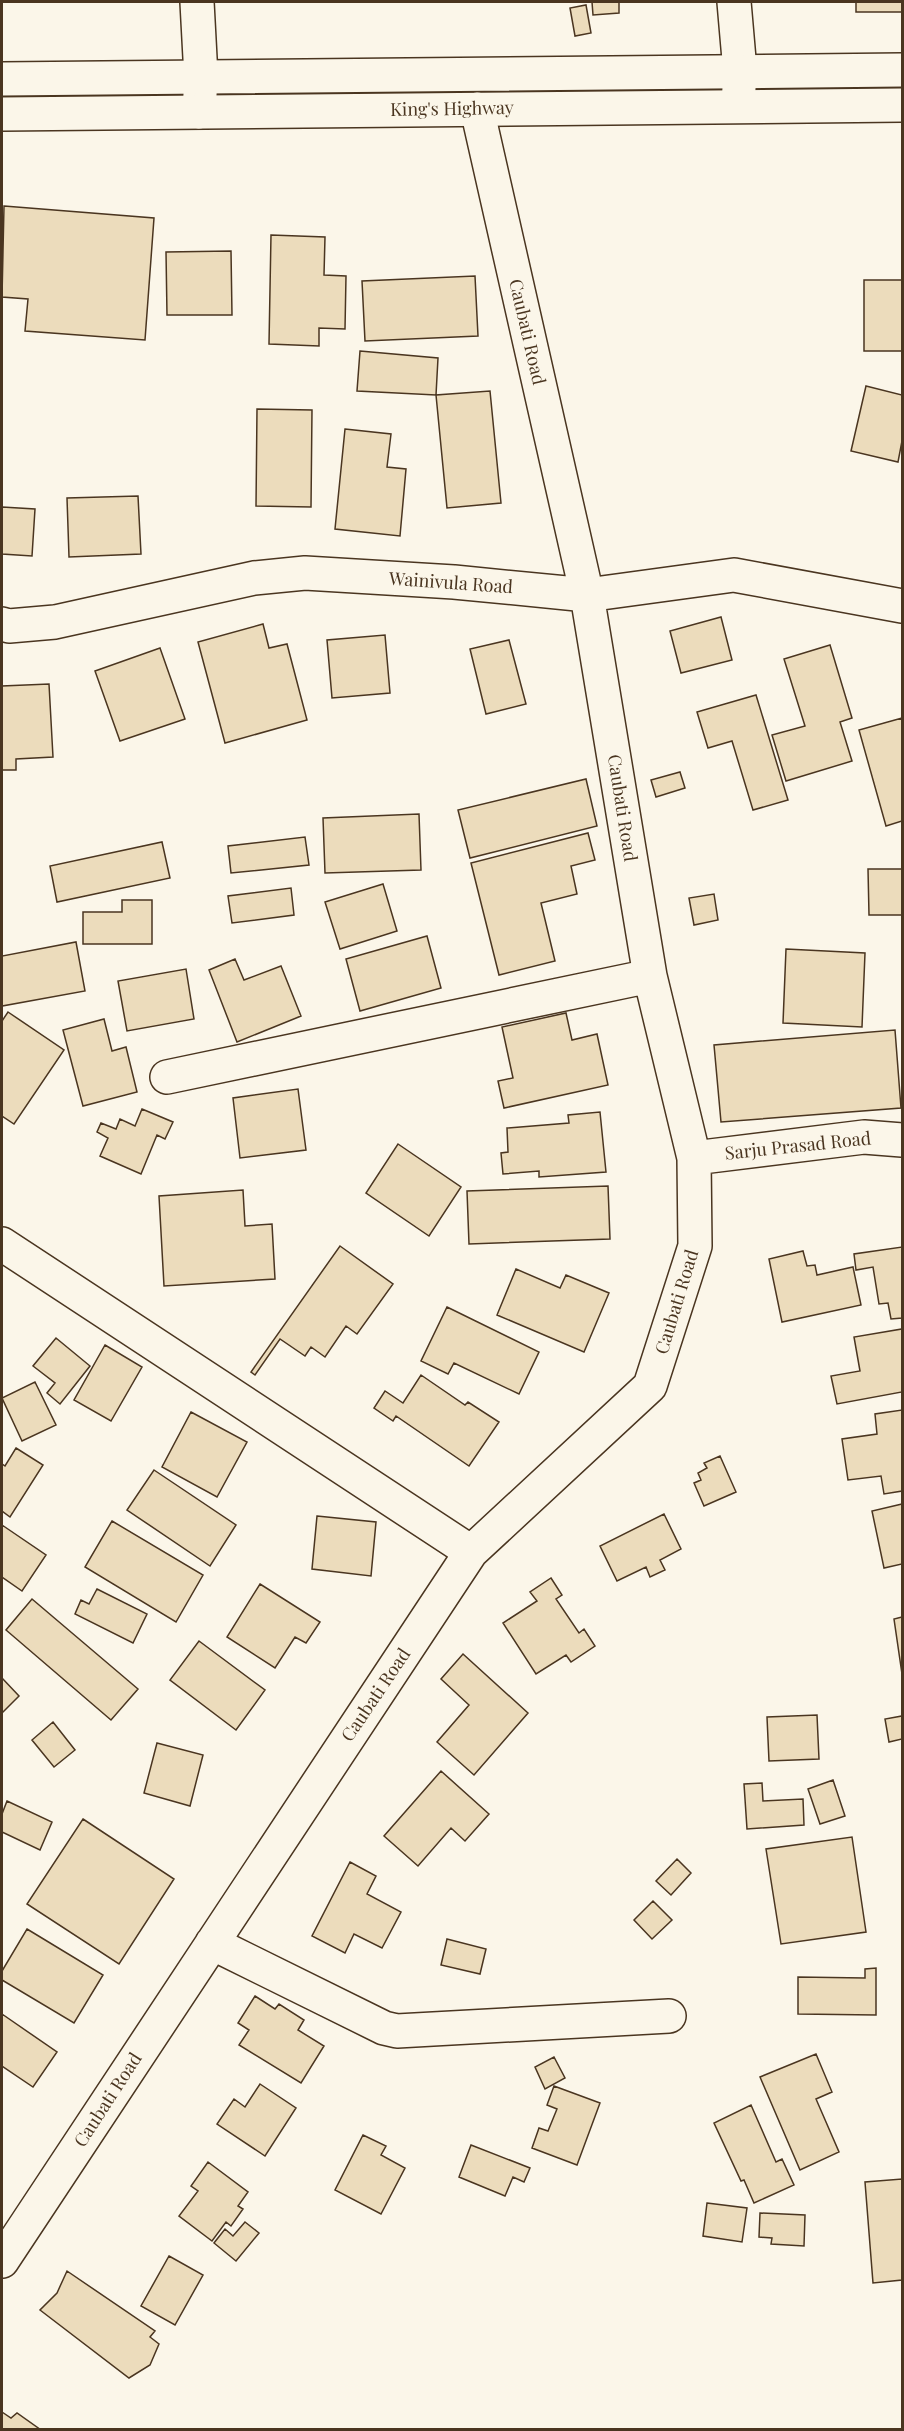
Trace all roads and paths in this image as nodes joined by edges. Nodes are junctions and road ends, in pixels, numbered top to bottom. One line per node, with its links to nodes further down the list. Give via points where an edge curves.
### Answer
1 (197, 2): 5 (main road)
2 (734, 2): 4 (main road)
3 (903, 70): 4 (main road, King's Highway)
4 (740, 71): 5 (main road, King's Highway); 7 (main road)
5 (201, 77): 6 (main road, King's Highway); 10 (main road)
6 (2, 79)
7 (738, 105): 8 (main road, King's Highway); 9 (main road, King's Highway)
8 (903, 105)
9 (477, 109): 10 (main road, King's Highway); 12 (main road, Caubati Road)
10 (199, 112): 11 (main road, King's Highway)
11 (2, 114)
12 (587, 595): 13 (main road, Wainivula Road, via 734,575); 14 (main road, Wainivula Road, via 305,573 254,578 55,622); 15 (main road, Caubati Road)
13 (903, 606)
14 (2, 624)
15 (650, 976): 16 (main road); 18 (main road, Caubati Road)
16 (167, 1077)
17 (903, 1140): 18 (main road, Sarju Prasad Road, via 864,1137)
18 (694, 1158): 20 (main road, Caubati Road, via 695,1246 650,1386)
19 (2, 1244): 20 (main road)
20 (471, 1552): 21 (main road, Caubati Road)
21 (212, 1943): 22 (main road, via 384,2028 398,2031); 23 (main road, Caubati Road)
22 (669, 2016)
23 (2, 2261)

